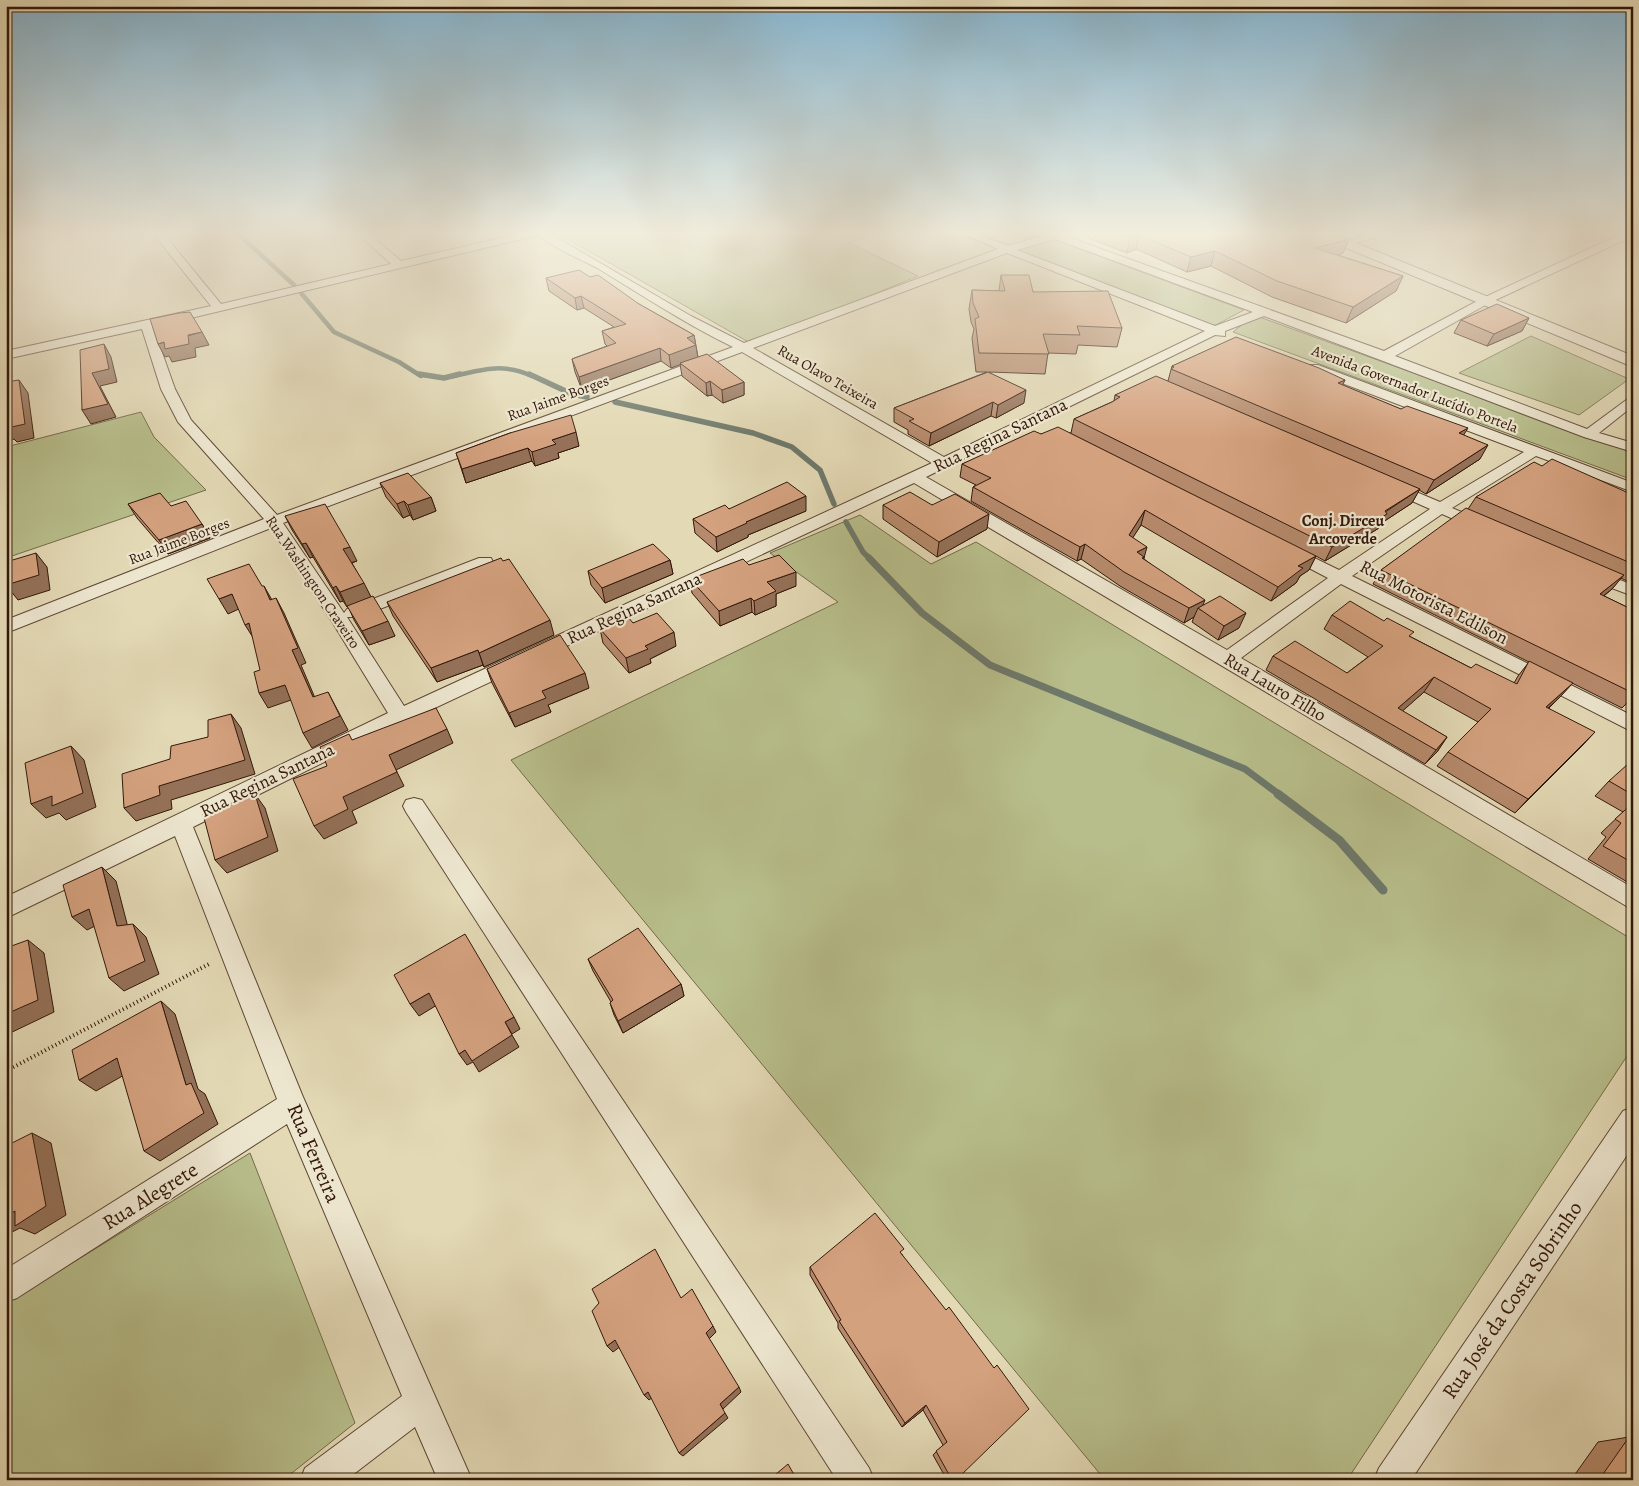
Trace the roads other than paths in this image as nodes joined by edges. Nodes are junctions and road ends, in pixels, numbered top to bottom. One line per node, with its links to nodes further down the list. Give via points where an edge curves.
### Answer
1 (213, 301): 8 (street)
2 (246, 301): 8 (street)
3 (658, 301): 13 (street, Rua Olavo Teixeira, via 709,332)
4 (866, 301): 13 (street, Rua Jaime Borges)
5 (1141, 301): 11 (street)
6 (1234, 301): 9 (street, Avenida Governador Lucídio Portela)
7 (1485, 302): 15 (street); 16 (street)
8 (218, 308): 10 (street)
9 (1263, 312): 11 (street, Rua Regina Santana); 15 (street, Avenida Governador Lucídio Portela)
10 (146, 325): 14 (street); 31 (street, Rua Washington Craveiro, via 168,388 185,422)
11 (1214, 330): 12 (street); 18 (street, Rua Regina Santana)
12 (1232, 337)
13 (743, 347): 26 (street, Rua Olavo Teixeira); 31 (street, Rua Jaime Borges)
14 (6, 355)
15 (1385, 356): 23 (street, Avenida Governador Lucídio Portela)
16 (1633, 362)
17 (1306, 365): 25 (street, Avenida Governador Lucídio Portela)
18 (1129, 372): 19 (street); 21 (street, Rua Regina Santana)
19 (1147, 380)
20 (1633, 400): 23 (street)
21 (1030, 420): 22 (street); 26 (street, Rua Regina Santana)
22 (1048, 429)
23 (1589, 434): 24 (street, Avenida Governador Lucídio Portela)
24 (1633, 448)
25 (1535, 451): 29 (street, Avenida Governador Lucídio Portela); 30 (street)
26 (943, 464): 27 (street, Rua Regina Santana)
27 (915, 477): 40 (street, Rua Lauro Filho); 41 (street, Rua Regina Santana)
28 (1375, 480): 30 (street)
29 (1633, 488)
30 (1439, 508): 32 (street); 36 (street)
31 (274, 522): 38 (street, Rua Washington Craveiro); 39 (street, Rua Jaime Borges)
32 (1492, 530)
33 (1277, 545): 36 (street, Rua Motorista Edilson)
34 (485, 562): 38 (street)
35 (1580, 569): 37 (street)
36 (1339, 577): 40 (street); 42 (street, Rua Motorista Edilson)
37 (1633, 592)
38 (339, 618): 41 (street, Rua Washington Craveiro)
39 (6, 627)
40 (1228, 659): 45 (street, Rua Lauro Filho)
41 (400, 716): 44 (street, Rua Regina Santana)
42 (1633, 725)
43 (414, 806): 53 (street)
44 (180, 822): 46 (street, Rua Regina Santana); 47 (street, Rua Ferreira)
45 (1633, 900)
46 (6, 908)
47 (293, 1105): 49 (street, Rua Alegrete); 50 (street, Rua Ferreira)
48 (1633, 1121): 54 (street, Rua José da Costa Sobrinho)
49 (6, 1287)
50 (421, 1402): 51 (street); 52 (street, Rua Ferreira)
51 (317, 1480)
52 (455, 1480)
53 (857, 1480)
54 (1391, 1480)

